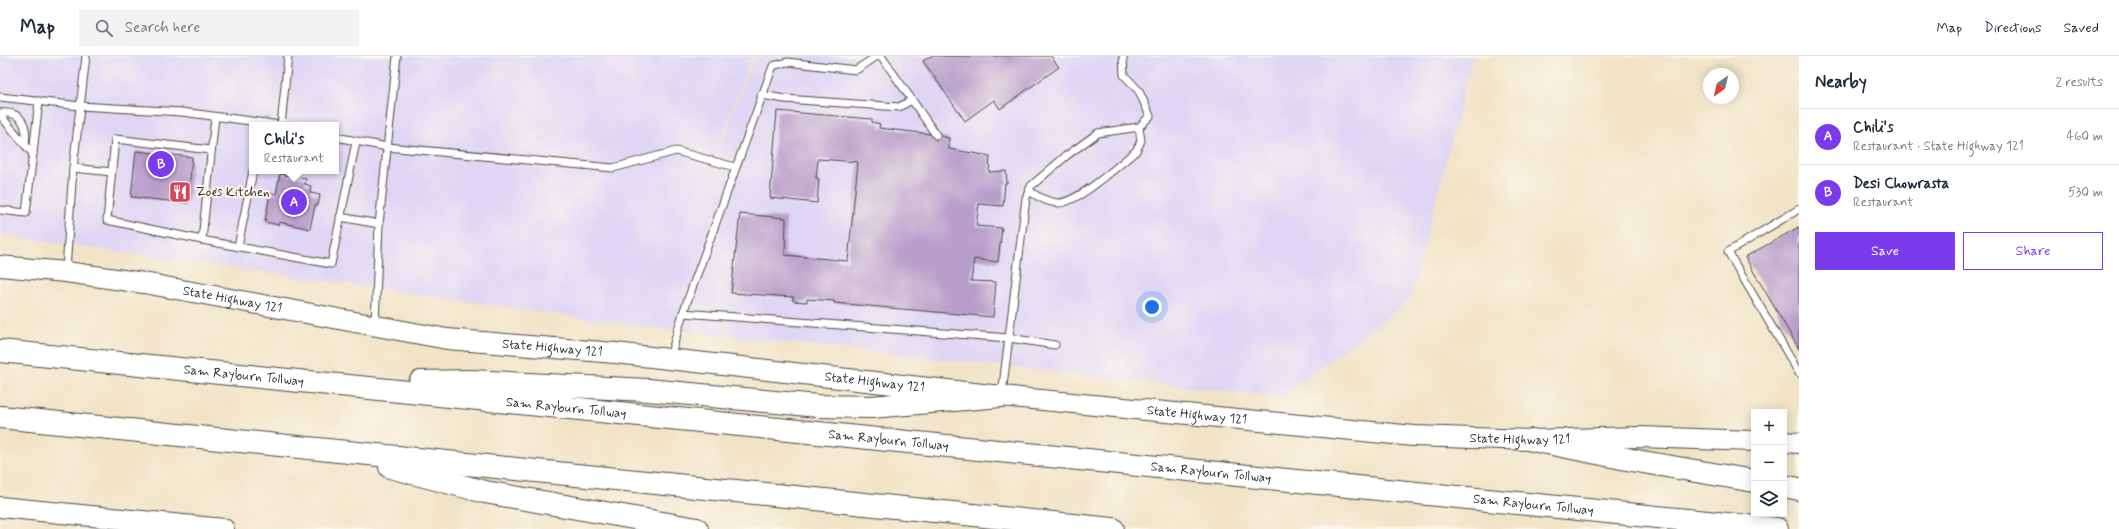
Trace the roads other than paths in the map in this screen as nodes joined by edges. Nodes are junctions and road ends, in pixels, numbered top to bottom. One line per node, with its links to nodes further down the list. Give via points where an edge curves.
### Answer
1 (86, 56): 11 (lane)
2 (288, 56): 15 (lane)
3 (397, 56): 21 (lane)
4 (876, 56): 7 (lane, via 856,70 787,62 773,66)
5 (881, 56): 9 (lane)
6 (1123, 56): 16 (lane, via 1124,75 1139,91 1150,116)
7 (761, 95): 9 (lane, via 899,107); 24 (lane)
8 (0, 97): 10 (lane)
9 (912, 100): 17 (lane)
10 (39, 101): 11 (lane); 23 (lane)
11 (80, 106): 13 (lane); 25 (lane)
12 (0, 114): 20 (lane); 20 (lane, via 9,113 22,120 26,126)
13 (215, 117): 14 (lane); 22 (lane)
14 (249, 122)
15 (281, 122)
16 (1139, 127): 28 (lane, via 1098,133 1066,156); 28 (lane, via 1141,141 1136,151 1074,199 1058,203 1042,199)
17 (936, 135)
18 (339, 138): 19 (lane)
19 (356, 142): 21 (lane); 31 (lane)
20 (25, 145): 23 (lane)
21 (387, 147): 24 (lane, via 613,168 676,151); 32 (lane)
22 (211, 150): 26 (lane, via 115,139); 33 (lane)
23 (33, 154): 30 (lane, via 26,213)
24 (736, 167): 37 (lane)
25 (73, 168): 26 (lane); 36 (lane)
26 (112, 172): 33 (lane, via 107,220)
27 (253, 174): 34 (lane)
28 (1029, 191): 39 (lane, via 1026,198)
29 (1799, 209): 43 (lane, via 1728,252)
30 (0, 210)
31 (340, 217): 32 (lane); 34 (lane, via 331,264)
32 (379, 224): 38 (lane)
33 (202, 240): 34 (lane)
34 (238, 247)
35 (0, 266): 36 (main road, State Highway 121)
36 (66, 272): 38 (main road, State Highway 121, via 144,283)
37 (683, 313): 39 (lane); 42 (lane)
38 (375, 327): 42 (main road, State Highway 121, via 446,340)
39 (1009, 338): 40 (lane); 45 (lane)
40 (1055, 345)
41 (0, 351): 44 (highway, Sam Rayburn Tollway)
42 (670, 360): 45 (main road, State Highway 121)
43 (1799, 373)
44 (317, 384): 45 (highway, via 478,382 648,390 871,407); 58 (highway, Sam Rayburn Tollway)
45 (1001, 396): 47 (main road, State Highway 121, via 1414,436)
46 (0, 417): 49 (highway)
47 (1532, 440): 48 (main road, State Highway 121, via 1639,437); 50 (highway)
48 (1751, 440)
49 (323, 450): 56 (highway, via 485,492); 57 (highway)
50 (1751, 480)
51 (1787, 487): 52 (highway)
52 (1799, 489)
53 (0, 507): 54 (main road)
54 (153, 526): 55 (main road)
55 (224, 529)
56 (697, 529)
57 (1114, 529)
58 (1777, 529)

